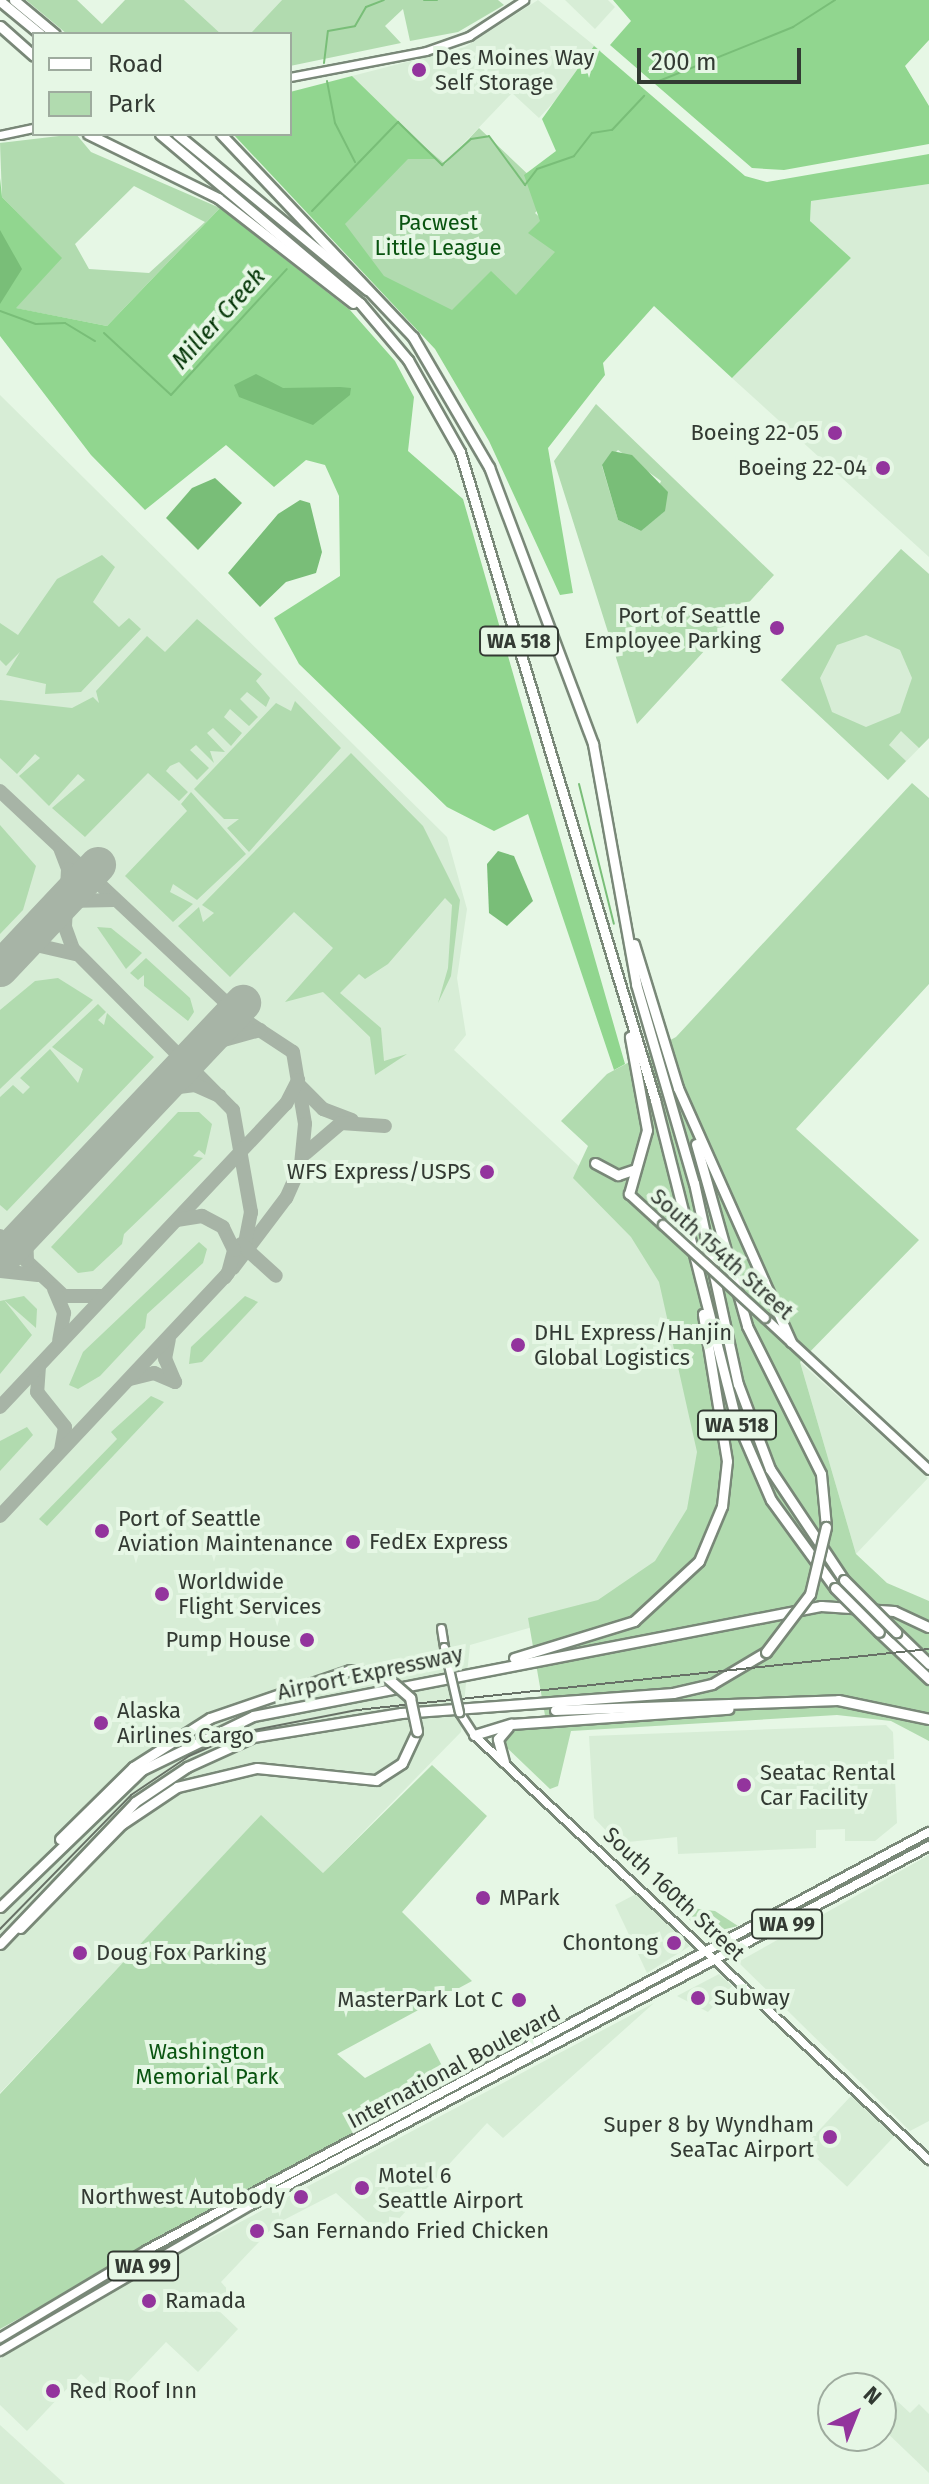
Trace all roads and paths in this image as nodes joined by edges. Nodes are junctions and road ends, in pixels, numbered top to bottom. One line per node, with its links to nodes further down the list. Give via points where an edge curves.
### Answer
1 (14, 0): 6 (highway)
2 (0, 1): 5 (highway)
3 (521, 1): 8 (main road, via 469,36 426,51)
4 (0, 26): 7 (highway)
5 (38, 32)
6 (53, 32)
7 (32, 54)
8 (292, 77)
9 (32, 128): 10 (main road)
10 (0, 135)
11 (92, 136): 16 (highway, via 218,198)
12 (162, 136): 16 (highway, WA 518, via 334,277)
13 (179, 136): 15 (highway, WA 518)
14 (223, 136): 15 (highway)
15 (376, 297): 17 (highway, WA 518, via 440,374 489,467 593,744)
16 (380, 325): 18 (highway, WA 518, via 460,452)
17 (620, 884): 19 (highway); 28 (highway, WA 518, bridge, via 636,984 694,1183 750,1423 792,1509 844,1580)
18 (617, 975): 21 (highway, via 646,1110); 23 (highway, WA 518)
19 (678, 1088): 24 (highway); 32 (highway, bridge, via 747,1326 821,1474 826,1527 810,1594 766,1652 692,1689)
20 (595, 1163): 21 (highway, via 618,1175)
21 (635, 1169): 22 (highway)
22 (629, 1194): 24 (main road, South 154th Street, bridge)
23 (691, 1239): 29 (highway, via 727,1461 713,1534 684,1581 634,1621); 30 (highway, WA 518, bridge, via 754,1467 835,1588)
24 (791, 1342): 25 (main road, South 154th Street)
25 (929, 1470)
26 (929, 1627): 29 (highway, via 894,1611 821,1606)
27 (441, 1628): 35 (main road, South 160th Street, bridge, via 462,1719)
28 (929, 1664)
29 (480, 1669): 39 (highway, Airport Expressway, via 287,1707 210,1731 125,1784)
30 (929, 1679)
31 (811, 1701): 32 (highway); 33 (highway, via 875,1703); 34 (highway)
32 (506, 1708): 41 (highway, Airport Expressway, via 300,1726 215,1752 135,1802)
33 (929, 1719)
34 (511, 1724): 35 (highway); 36 (highway, via 498,1739)
35 (474, 1735): 36 (main road, South 160th Street)
36 (504, 1762): 42 (main road, South 160th Street)
37 (929, 1832): 42 (main road, International Boulevard / WA 99)
38 (929, 1846): 43 (main road, International Boulevard / WA 99)
39 (25, 1881): 40 (highway, Airport Expressway); 41 (highway, bridge, via 108,1788 175,1737 237,1707 350,1670 384,1675 410,1698 417,1731 402,1763 376,1780 257,1768 177,1787 122,1824)
40 (0, 1907)
41 (0, 1945)
42 (709, 1951): 43 (main road, South 160th Street); 45 (main road, International Boulevard / WA 99)
43 (718, 1961): 44 (main road, South 160th Street); 46 (main road, International Boulevard / WA 99)
44 (929, 2160)
45 (181, 2233): 46 (main road); 47 (main road, International Boulevard / WA 99)
46 (165, 2253): 48 (main road, International Boulevard / WA 99)
47 (0, 2338)
48 (0, 2351)

